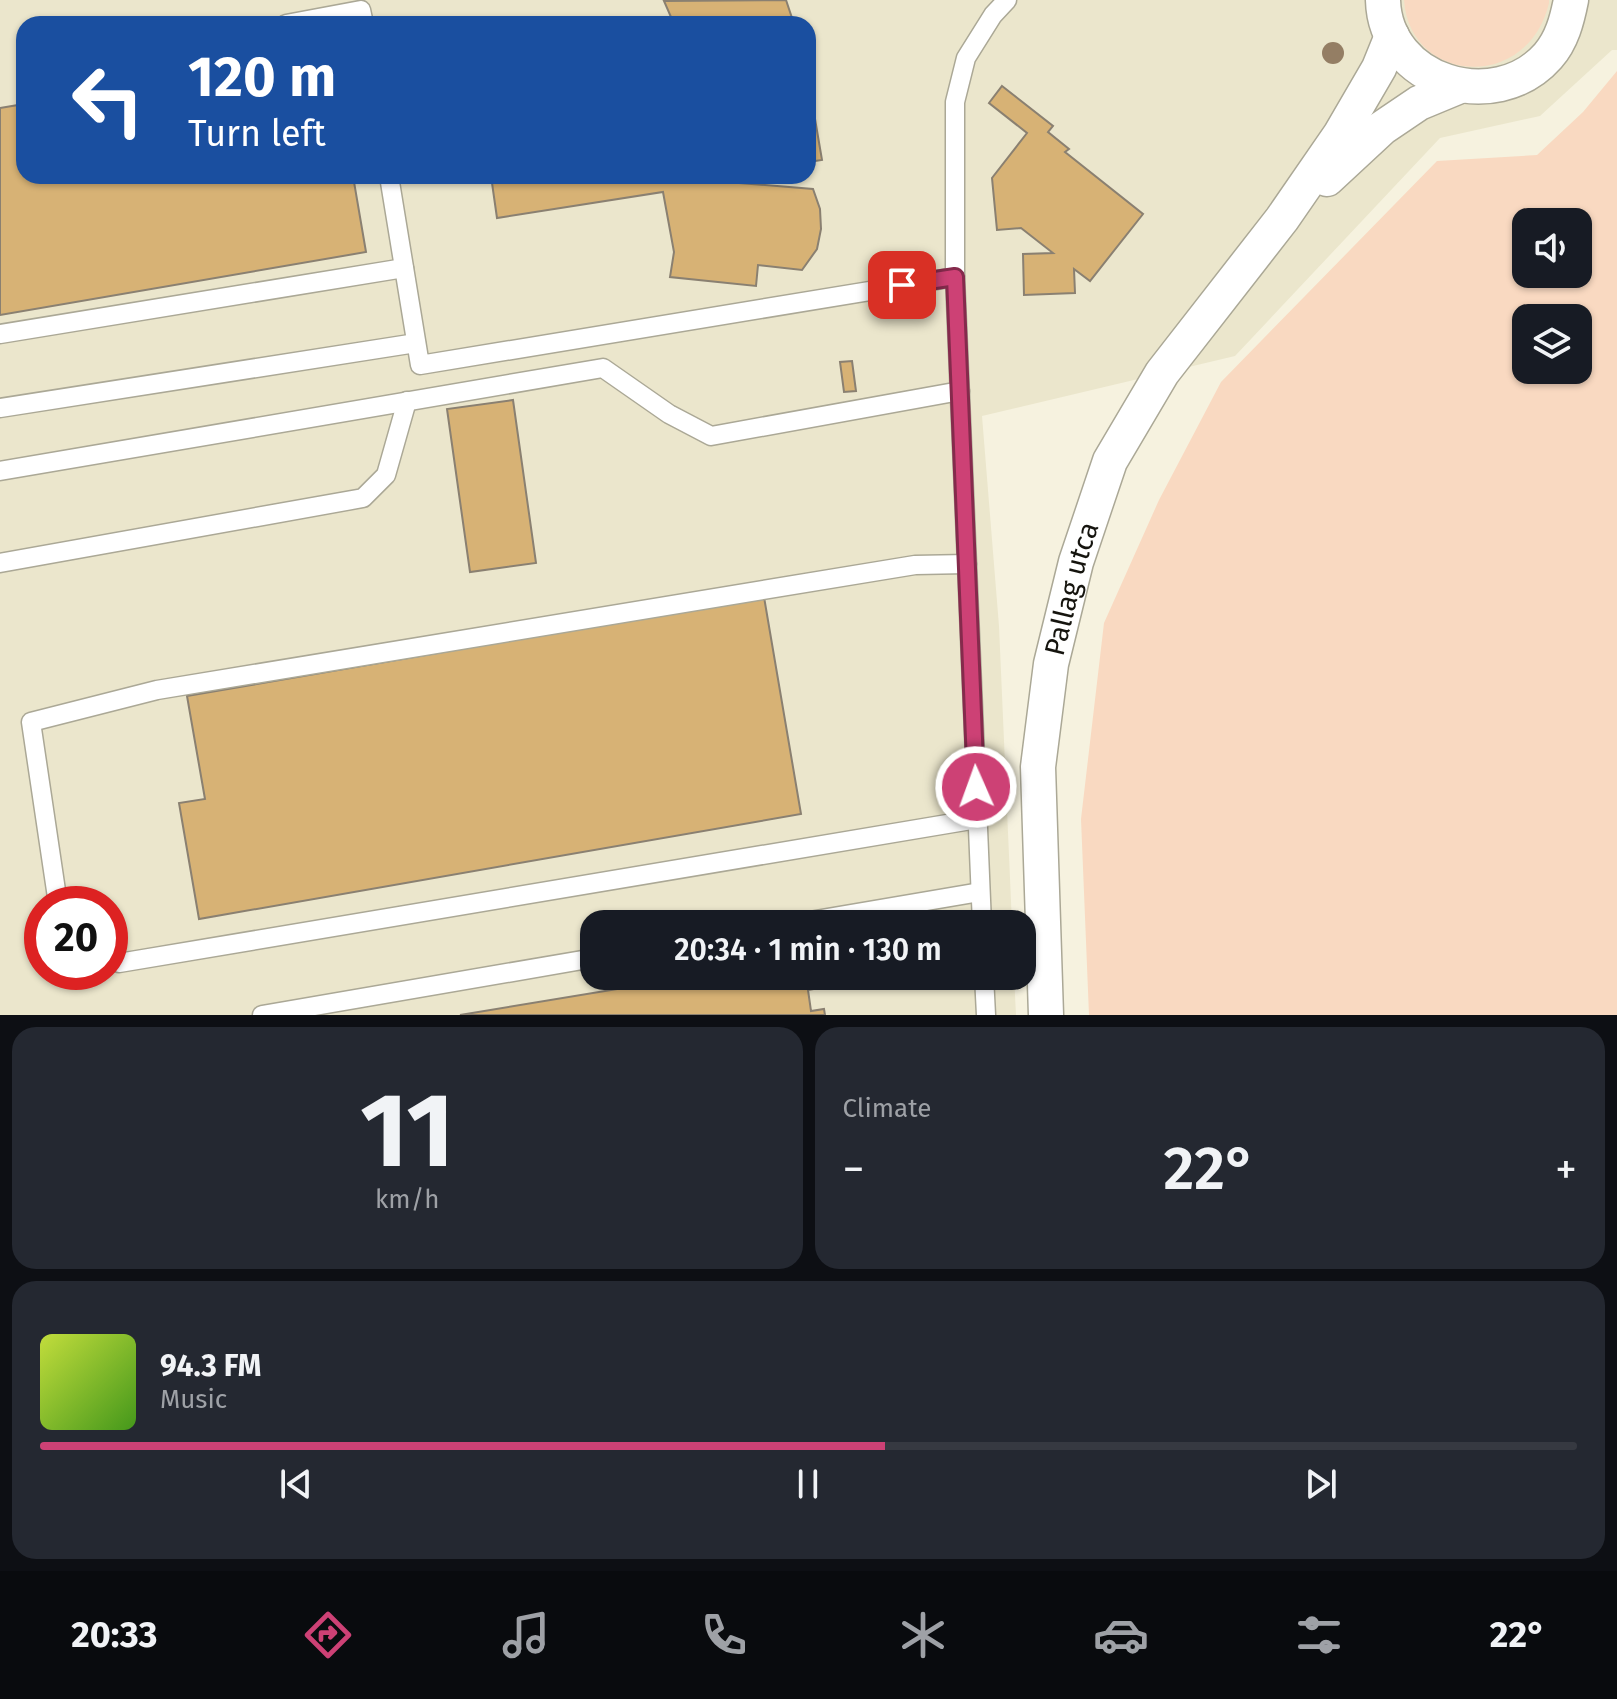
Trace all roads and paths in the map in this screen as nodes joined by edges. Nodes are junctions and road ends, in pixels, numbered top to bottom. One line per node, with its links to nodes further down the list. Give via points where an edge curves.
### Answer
1 (1007, 0): 10 (lane, via 966,58 955,102)
2 (1571, 0): 6 (street, via 1565,29 1548,56 1522,76 1492,87)
3 (1383, 10): 6 (street, via 1403,52 1428,74); 8 (street, via 1379,68)
4 (329, 16): 5 (lane, via 361,10)
5 (362, 16)
6 (1460, 86): 8 (street, via 1419,103 1382,128)
7 (390, 184): 9 (lane)
8 (1282, 219): 29 (street, Pallag utca, via 1162,373 1110,461 1076,562 1051,664 1038,767)
9 (404, 268): 11 (lane); 12 (lane)
10 (955, 277): 12 (lane, via 420,365); 13 (lane)
11 (0, 334)
12 (416, 343): 15 (lane)
13 (960, 391): 14 (lane, via 711,436 603,368); 18 (lane)
14 (407, 401): 16 (lane); 17 (lane, via 386,475 363,498)
15 (0, 408)
16 (0, 471)
17 (0, 563)
18 (967, 564): 19 (lane); 20 (lane, via 915,565 157,690 31,722)
19 (977, 819): 21 (lane); 25 (lane)
20 (55, 886)
21 (980, 892): 22 (lane); 23 (lane)
22 (874, 910)
23 (981, 910)
24 (580, 960): 27 (lane)
25 (128, 961)
26 (985, 990): 28 (lane)
27 (262, 1015)
28 (986, 1015)
29 (1046, 1015)

